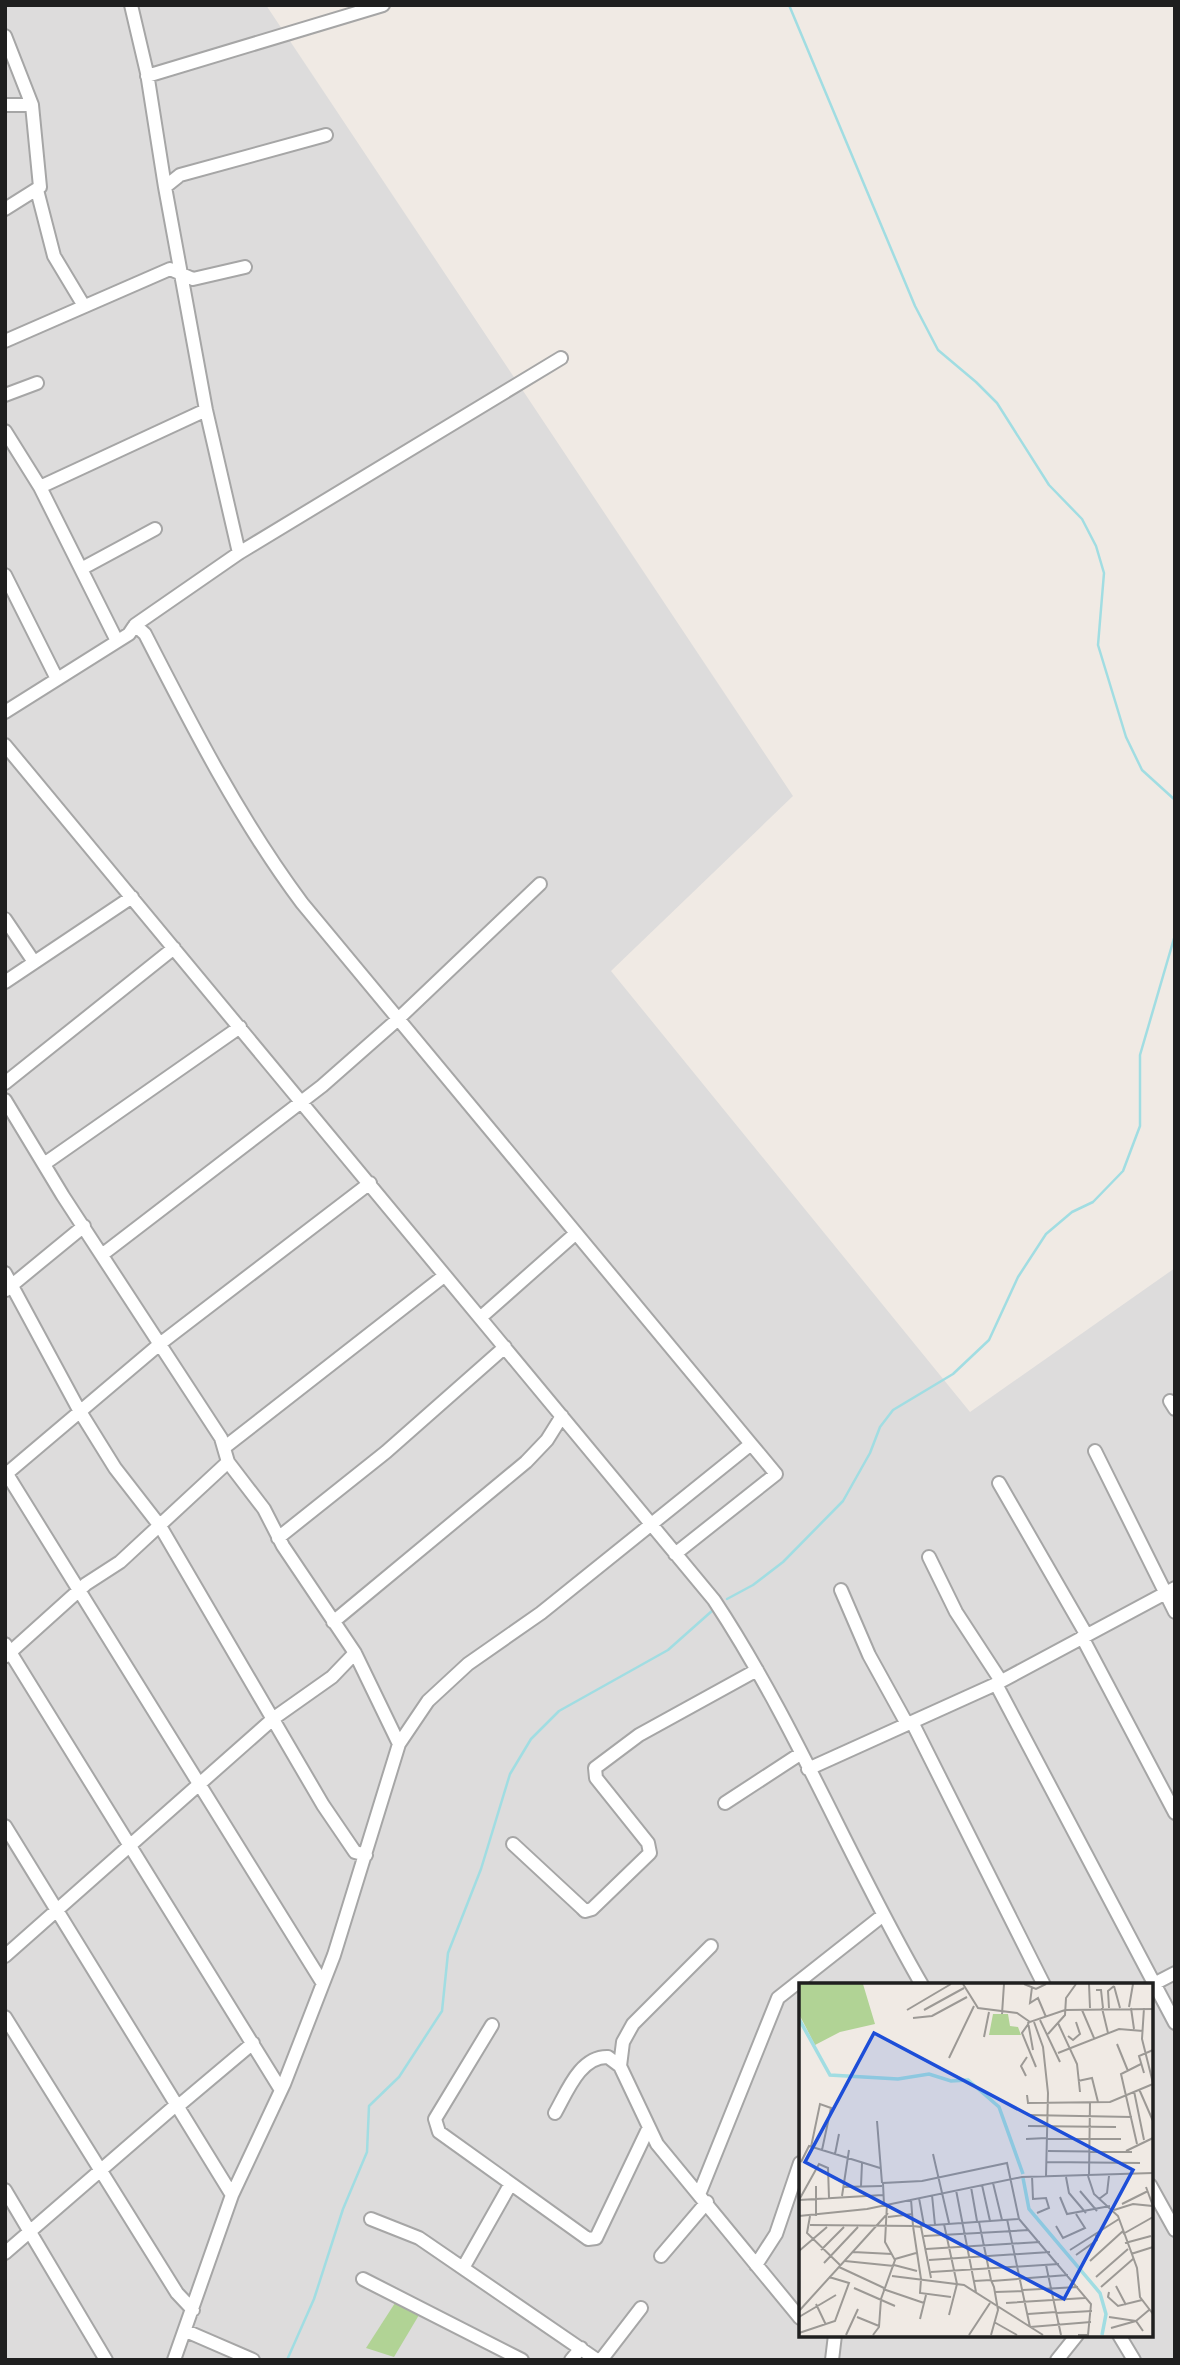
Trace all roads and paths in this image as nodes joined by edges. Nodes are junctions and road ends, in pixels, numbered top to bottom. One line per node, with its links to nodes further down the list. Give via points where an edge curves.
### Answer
1 (131, 5): 4 (street)
2 (383, 5): 4 (street)
3 (5, 36): 6 (street)
4 (147, 76): 8 (street)
5 (5, 104): 6 (street)
6 (32, 104): 9 (street, via 41,180)
7 (326, 135): 8 (street, via 180,175)
8 (165, 187): 12 (street)
9 (37, 190): 10 (street); 13 (street, via 54,256)
10 (5, 209)
11 (245, 267): 12 (street, via 193,279)
12 (181, 273): 13 (street, via 170,269); 18 (street)
13 (84, 306): 14 (street)
14 (5, 341)
15 (561, 358): 22 (street)
16 (37, 383): 17 (street)
17 (5, 395)
18 (206, 410): 20 (street); 22 (street)
19 (5, 431): 20 (street)
20 (40, 487): 23 (street)
21 (155, 529): 23 (street)
22 (239, 553): 25 (street)
23 (81, 569): 26 (street)
24 (5, 575): 27 (street)
25 (135, 625): 26 (street); 36 (street, via 145,634 265,852)
26 (117, 641): 27 (street)
27 (57, 679): 28 (street)
28 (5, 712)
29 (5, 746): 31 (street)
30 (540, 884): 36 (street)
31 (132, 897): 33 (street); 34 (street)
32 (5, 919): 34 (street)
33 (174, 948): 37 (street); 38 (street)
34 (34, 962): 35 (street)
35 (5, 982)
36 (397, 1020): 40 (street); 44 (street)
37 (240, 1027): 40 (street); 41 (street)
38 (5, 1083)
39 (5, 1100): 41 (street)
40 (302, 1101): 42 (street); 45 (street)
41 (44, 1164): 43 (street)
42 (370, 1183): 46 (street); 49 (street)
43 (84, 1226): 45 (street); 47 (street)
44 (575, 1234): 48 (street); 53 (street)
45 (103, 1254): 49 (street)
46 (444, 1276): 48 (street); 54 (street)
47 (7, 1283): 51 (street)
48 (480, 1318): 50 (street)
49 (161, 1343): 51 (street); 54 (street)
50 (505, 1347): 52 (street); 61 (street, via 386,1452)
51 (79, 1410): 57 (street); 60 (street, via 115,1468)
52 (562, 1416): 59 (street); 68 (street, via 526,1462)
53 (751, 1444): 59 (street); 62 (street, via 776,1474)
54 (225, 1447): 56 (street)
55 (1095, 1451): 66 (street)
56 (228, 1462): 60 (street); 61 (street, via 264,1509)
57 (6, 1473): 65 (street)
58 (999, 1483): 69 (street)
59 (649, 1523): 62 (street); 76 (street, via 541,1613 468,1664 428,1701)
60 (160, 1526): 65 (street); 74 (street)
61 (278, 1538): 68 (street)
62 (675, 1554): 72 (street, via 714,1600)
63 (929, 1557): 73 (street)
64 (841, 1590): 75 (street, via 869,1655)
65 (81, 1591): 70 (street); 79 (street)
66 (1170, 1591): 67 (street); 69 (street)
67 (1175, 1612)
68 (332, 1622): 71 (street)
69 (1084, 1636): 73 (street); 81 (street)
70 (7, 1650): 84 (street)
71 (355, 1653): 74 (street, via 332,1677); 76 (street)
72 (757, 1670): 77 (street); 83 (street, via 639,1735 595,1768 596,1778 648,1843 650,1853 592,1909 582,1908)
73 (999, 1683): 75 (street); 94 (street)
74 (274, 1718): 79 (street); 85 (street, via 342,1833 355,1852)
75 (909, 1723): 78 (street); 93 (street)
76 (399, 1744): 85 (street)
77 (800, 1754): 78 (street); 80 (street)
78 (808, 1769): 87 (street)
79 (199, 1785): 84 (street); 91 (street)
80 (725, 1803)
81 (1175, 1812)
82 (5, 1826): 86 (street)
83 (513, 1844)
84 (131, 1846): 86 (street); 99 (street)
85 (366, 1855): 91 (street)
86 (58, 1911): 89 (street); 102 (street)
87 (882, 1916): 92 (street); 111 (street, via 778,1998)
88 (711, 1946): 100 (street, via 633,2024 622,2042)
89 (5, 1956)
90 (1175, 1973): 95 (street)
91 (322, 1982): 101 (street)
92 (921, 1983)
93 (1043, 1983)
94 (1151, 1983)
95 (1152, 1985): 97 (street)
96 (5, 2017): 106 (street)
97 (1175, 2023)
98 (492, 2025): 107 (street, via 434,2125)
99 (253, 2043): 101 (street); 102 (street)
100 (621, 2066): 103 (street, via 608,2057 592,2060 578,2072); 104 (street)
101 (281, 2090): 110 (street)
102 (177, 2106): 106 (street); 110 (street)
103 (555, 2113)
104 (649, 2127): 107 (street, via 596,2238 588,2239); 111 (street, via 657,2144)
105 (799, 2166): 117 (street, via 776,2234)
106 (102, 2171): 114 (street); 121 (street, via 177,2293)
107 (510, 2185): 118 (street)
108 (1152, 2189): 113 (street)
109 (5, 2190): 114 (street)
110 (232, 2195): 121 (street)
111 (703, 2197): 116 (street); 117 (street)
112 (371, 2219): 118 (street, via 418,2238)
113 (1175, 2230)
114 (31, 2232): 115 (street); 128 (street)
115 (5, 2253)
116 (661, 2256)
117 (756, 2265): 122 (street)
118 (463, 2268): 127 (street)
119 (363, 2279): 131 (street)
120 (641, 2308): 133 (street)
121 (193, 2310): 123 (street)
122 (799, 2317)
123 (186, 2331): 129 (street); 130 (street)
124 (833, 2337): 134 (street)
125 (1075, 2337): 135 (street)
126 (1120, 2337): 136 (street)
127 (581, 2348): 132 (street); 133 (street)
128 (106, 2360)
129 (174, 2360)
130 (253, 2360)
131 (523, 2360)
132 (571, 2360)
133 (599, 2360)
134 (832, 2360)
135 (1057, 2360)
136 (1134, 2360)

